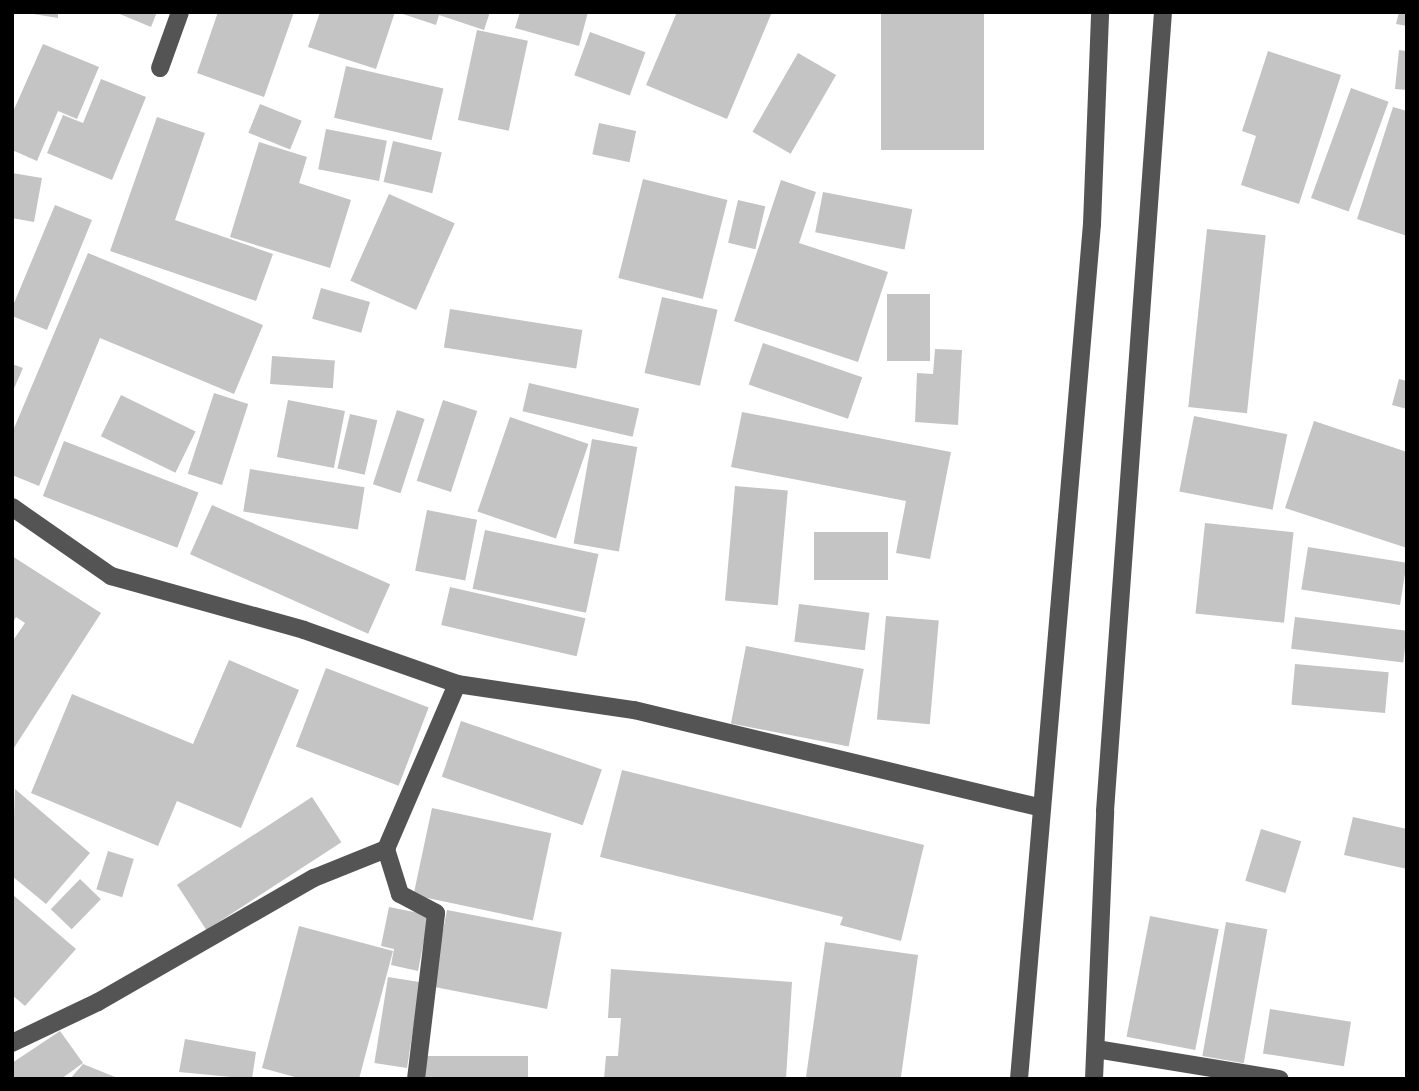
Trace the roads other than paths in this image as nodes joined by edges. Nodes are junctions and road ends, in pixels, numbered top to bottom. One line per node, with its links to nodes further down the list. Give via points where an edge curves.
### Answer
1 (180, 12): 4 (street)
2 (1100, 12): 7 (street, via 1092,224)
3 (1163, 12): 10 (street, via 1105,811)
4 (160, 68)
5 (12, 507): 6 (street, via 111,576 304,629)
6 (457, 684): 7 (street, via 634,710); 8 (street)
7 (1040, 807): 12 (street)
8 (386, 849): 9 (street, via 314,878 98,1002); 11 (street, via 400,894 436,913)
9 (12, 1043)
10 (1097, 1049): 13 (street); 14 (street)
11 (416, 1079)
12 (1019, 1079)
13 (1094, 1079)
14 (1280, 1079)

